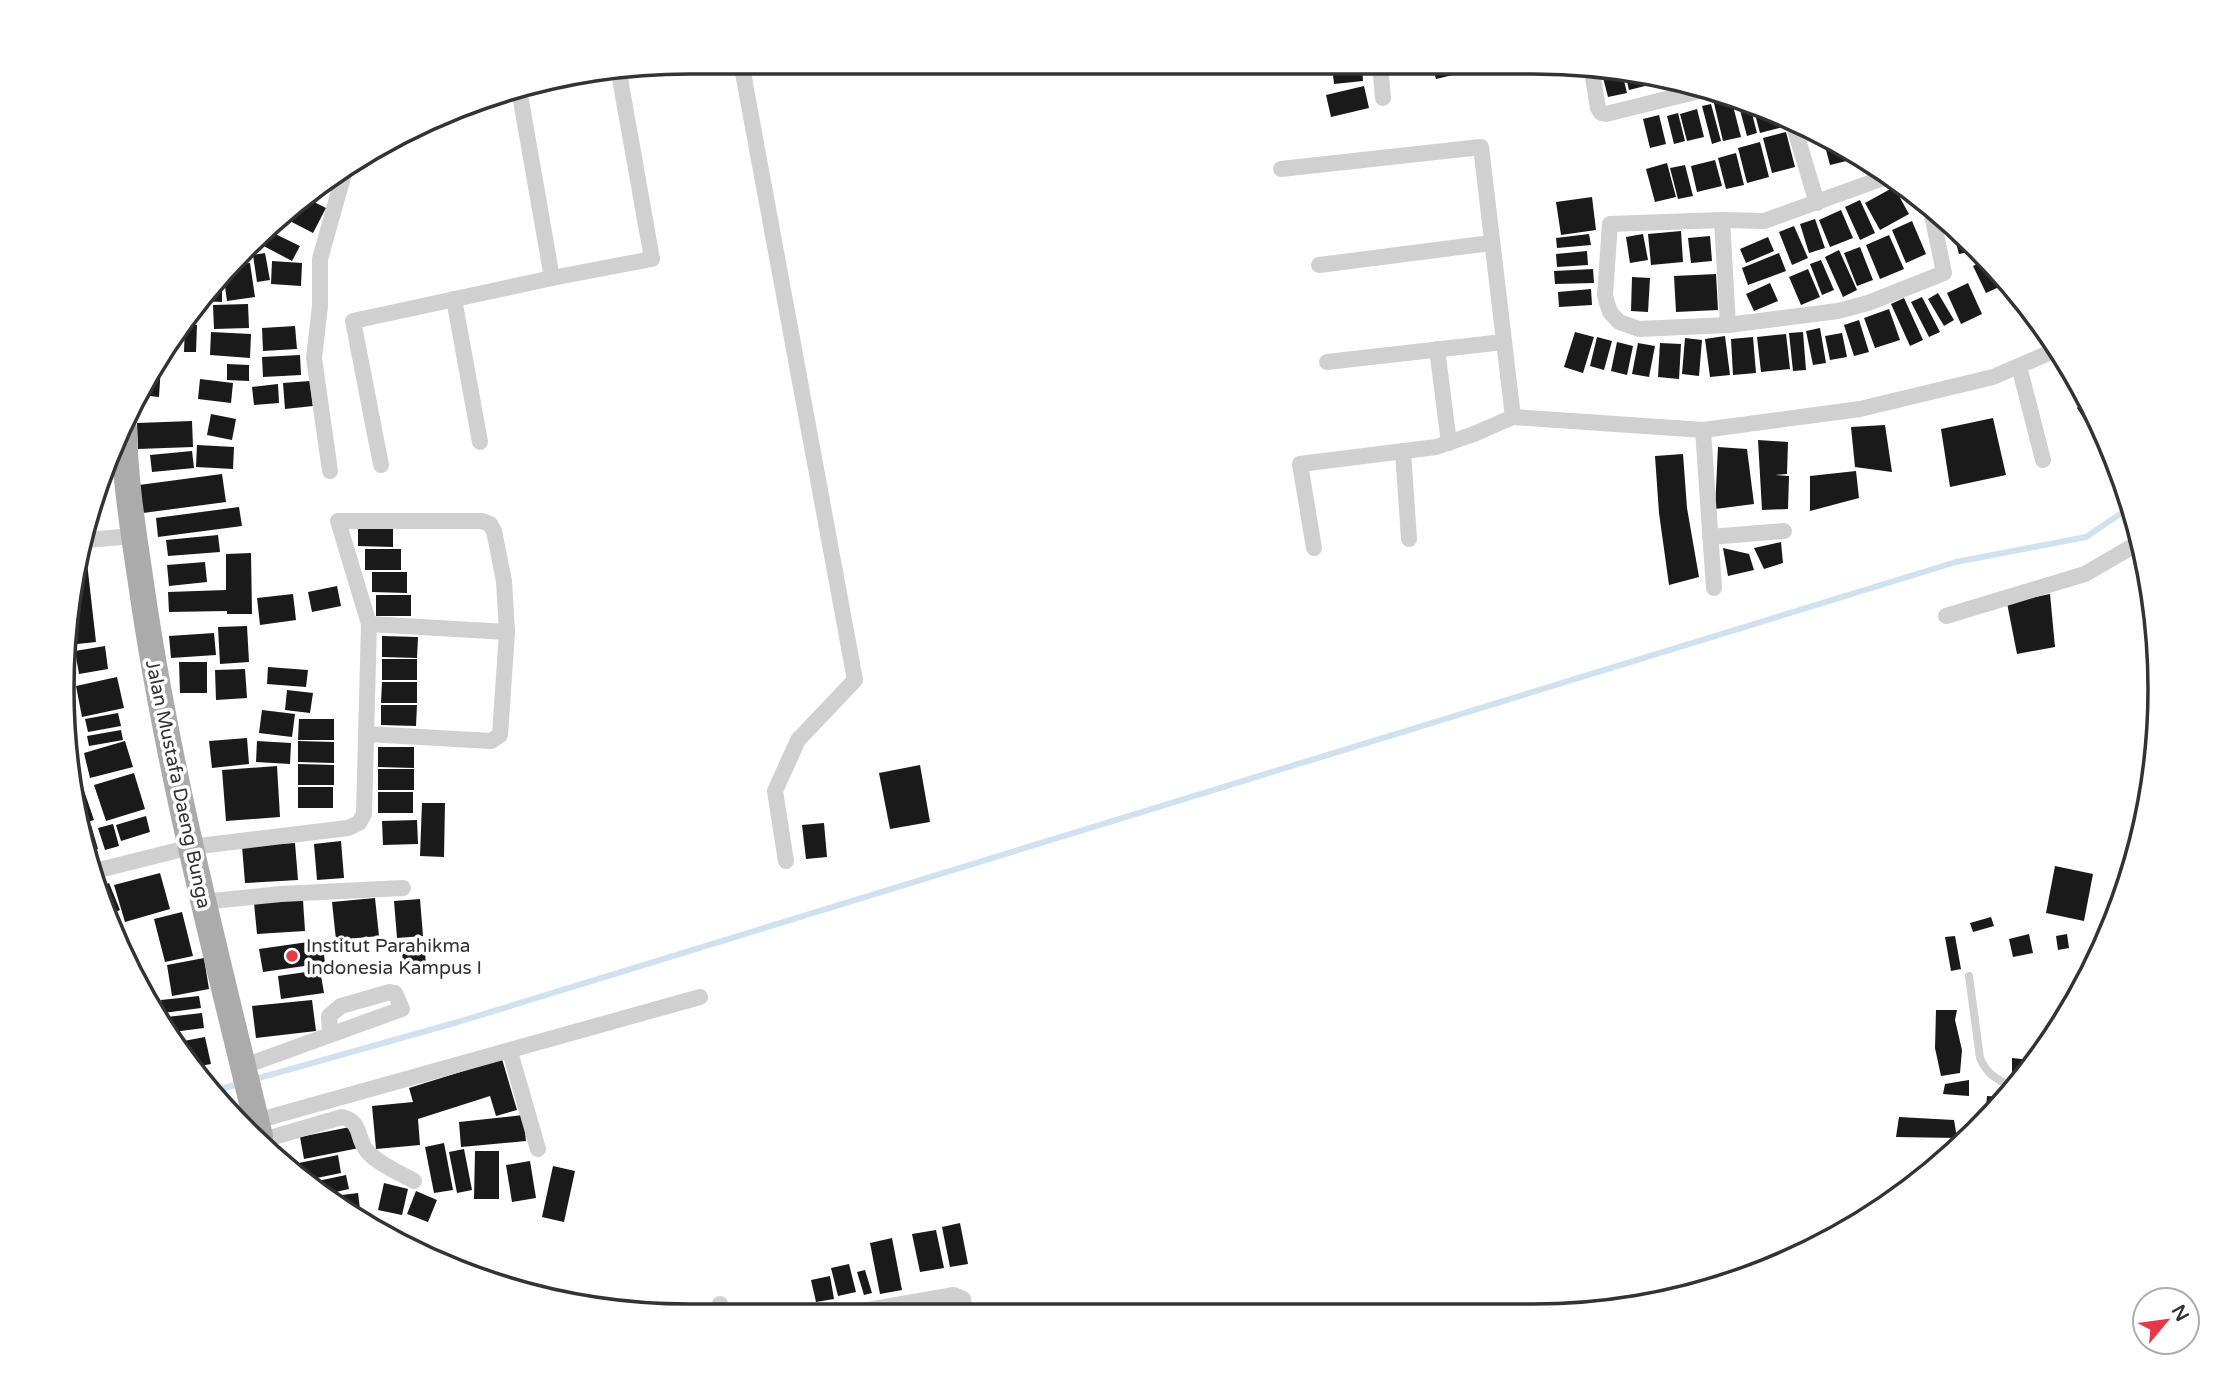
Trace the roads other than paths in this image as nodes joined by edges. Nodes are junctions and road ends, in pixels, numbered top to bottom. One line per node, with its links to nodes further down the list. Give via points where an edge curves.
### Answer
1 (743, 74): 49 (street, via 855,680 798,740 775,791)
2 (1381, 74): 7 (street)
3 (1593, 77): 5 (street, via 1598,108 1606,114)
4 (620, 78): 17 (street, via 652,259)
5 (1690, 93)
6 (520, 97): 17 (street)
7 (1383, 97)
8 (1796, 132): 12 (street)
9 (1281, 169): 15 (street, via 1481,147)
10 (1879, 180): 12 (street)
11 (342, 181): 33 (street, via 320,259 314,358)
12 (1817, 203): 13 (street, via 1764,221)
13 (1722, 220): 19 (street); 19 (street, via 1610,224 1605,295 1610,312 1630,327)
14 (1933, 221): 19 (street, via 1944,273 1838,311)
15 (1491, 243): 16 (street); 20 (street)
16 (1319, 265)
17 (552, 278): 18 (street)
18 (454, 299): 27 (street); 32 (street, via 353,321)
19 (1728, 325)
20 (1503, 342): 21 (street); 25 (street)
21 (1437, 349): 23 (street); 28 (street)
22 (2049, 353): 24 (street)
23 (1327, 362)
24 (2019, 366): 26 (street, via 1993,377 1860,409); 31 (street)
25 (1513, 417): 26 (street); 28 (street)
26 (1703, 430): 36 (street)
27 (480, 442)
28 (1449, 443): 30 (street)
29 (124, 444): 35 (main road, Jalan Mustafa Daeng Bunga)
30 (1404, 451): 37 (street); 40 (street, via 1300,464)
31 (2043, 460)
32 (381, 465)
33 (330, 471)
34 (1784, 531): 36 (street)
35 (134, 536): 38 (street); 46 (main road, Jalan Mustafa Daeng Bunga, via 154,673)
36 (1710, 537): 41 (street)
37 (1409, 539)
38 (92, 540)
39 (2132, 547): 42 (street, via 2085,575)
40 (1314, 548)
41 (1714, 589)
42 (1946, 617)
43 (369, 624): 44 (street); 44 (street, via 338,521 482,521 494,531 504,581); 45 (street)
44 (507, 632): 45 (street, via 498,738)
45 (367, 734): 46 (street, via 364,814 355,826)
46 (191, 847): 47 (street); 52 (main road, Jalan Mustafa Daeng Bunga)
47 (146, 857): 48 (street, via 144,852); 50 (street)
48 (98, 860)
49 (786, 861)
50 (101, 870)
51 (404, 888): 52 (street)
52 (203, 902): 57 (main road, Jalan Mustafa Daeng Bunga)
53 (1969, 976): 58 (lane, via 1980,1058 1992,1077)
54 (700, 997): 56 (street)
55 (330, 1034): 57 (street)
56 (510, 1052): 59 (street); 60 (street)
57 (245, 1069): 59 (main road, Jalan Mustafa Daeng Bunga)
58 (2005, 1083)
59 (258, 1127): 61 (street, via 346,1118 357,1126 367,1152)
60 (538, 1149)
61 (414, 1181)
62 (902, 1304): 63 (street, via 954,1295)
63 (964, 1304)

